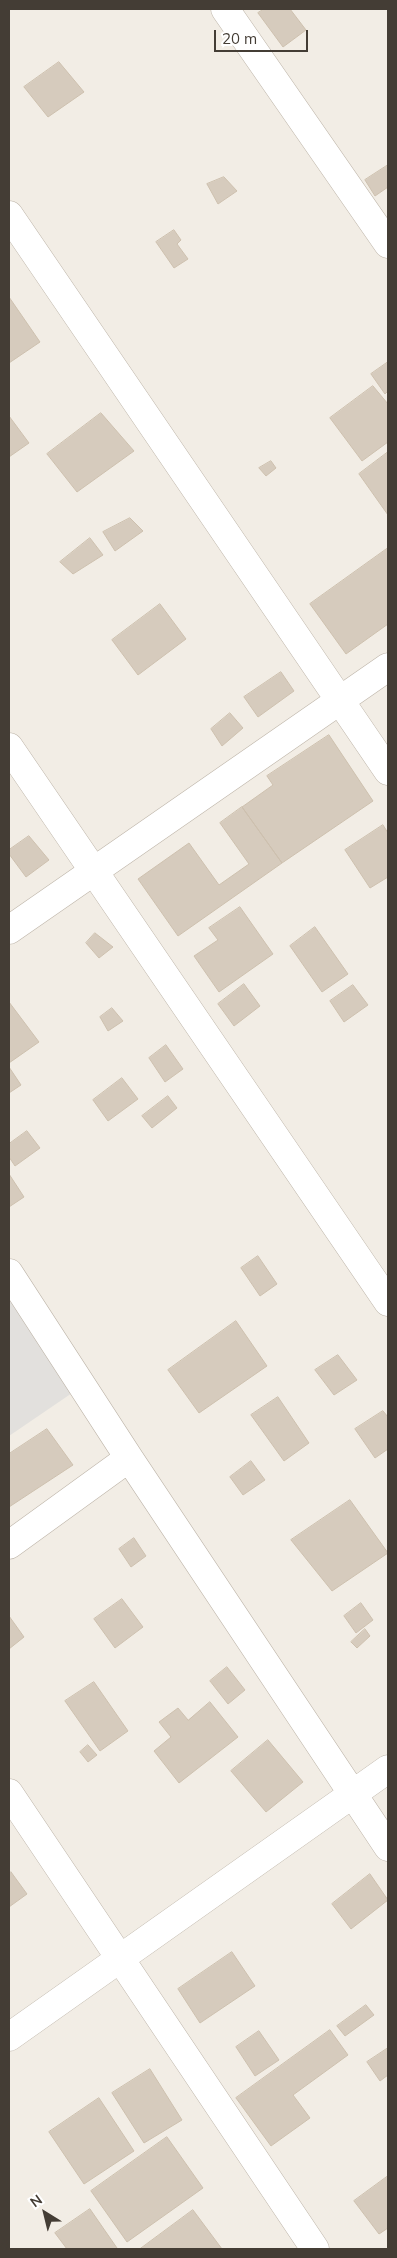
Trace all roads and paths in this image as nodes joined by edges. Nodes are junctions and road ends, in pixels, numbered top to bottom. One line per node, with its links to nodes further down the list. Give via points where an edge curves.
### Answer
1 (225, 9): 3 (street)
2 (9, 215): 5 (street)
3 (388, 244)
4 (388, 668): 5 (street)
5 (340, 701): 7 (street); 8 (street)
6 (9, 747): 8 (street)
7 (388, 771)
8 (94, 871): 9 (street); 11 (street)
9 (9, 930)
10 (9, 1273): 12 (street)
11 (388, 1302)
12 (129, 1458): 13 (street); 16 (street)
13 (9, 1545)
14 (388, 1769): 16 (street)
15 (9, 1793): 18 (street)
16 (352, 1794): 17 (street); 18 (street)
17 (388, 1847)
18 (121, 1957): 19 (street); 20 (street)
19 (9, 2037)
20 (315, 2249)

